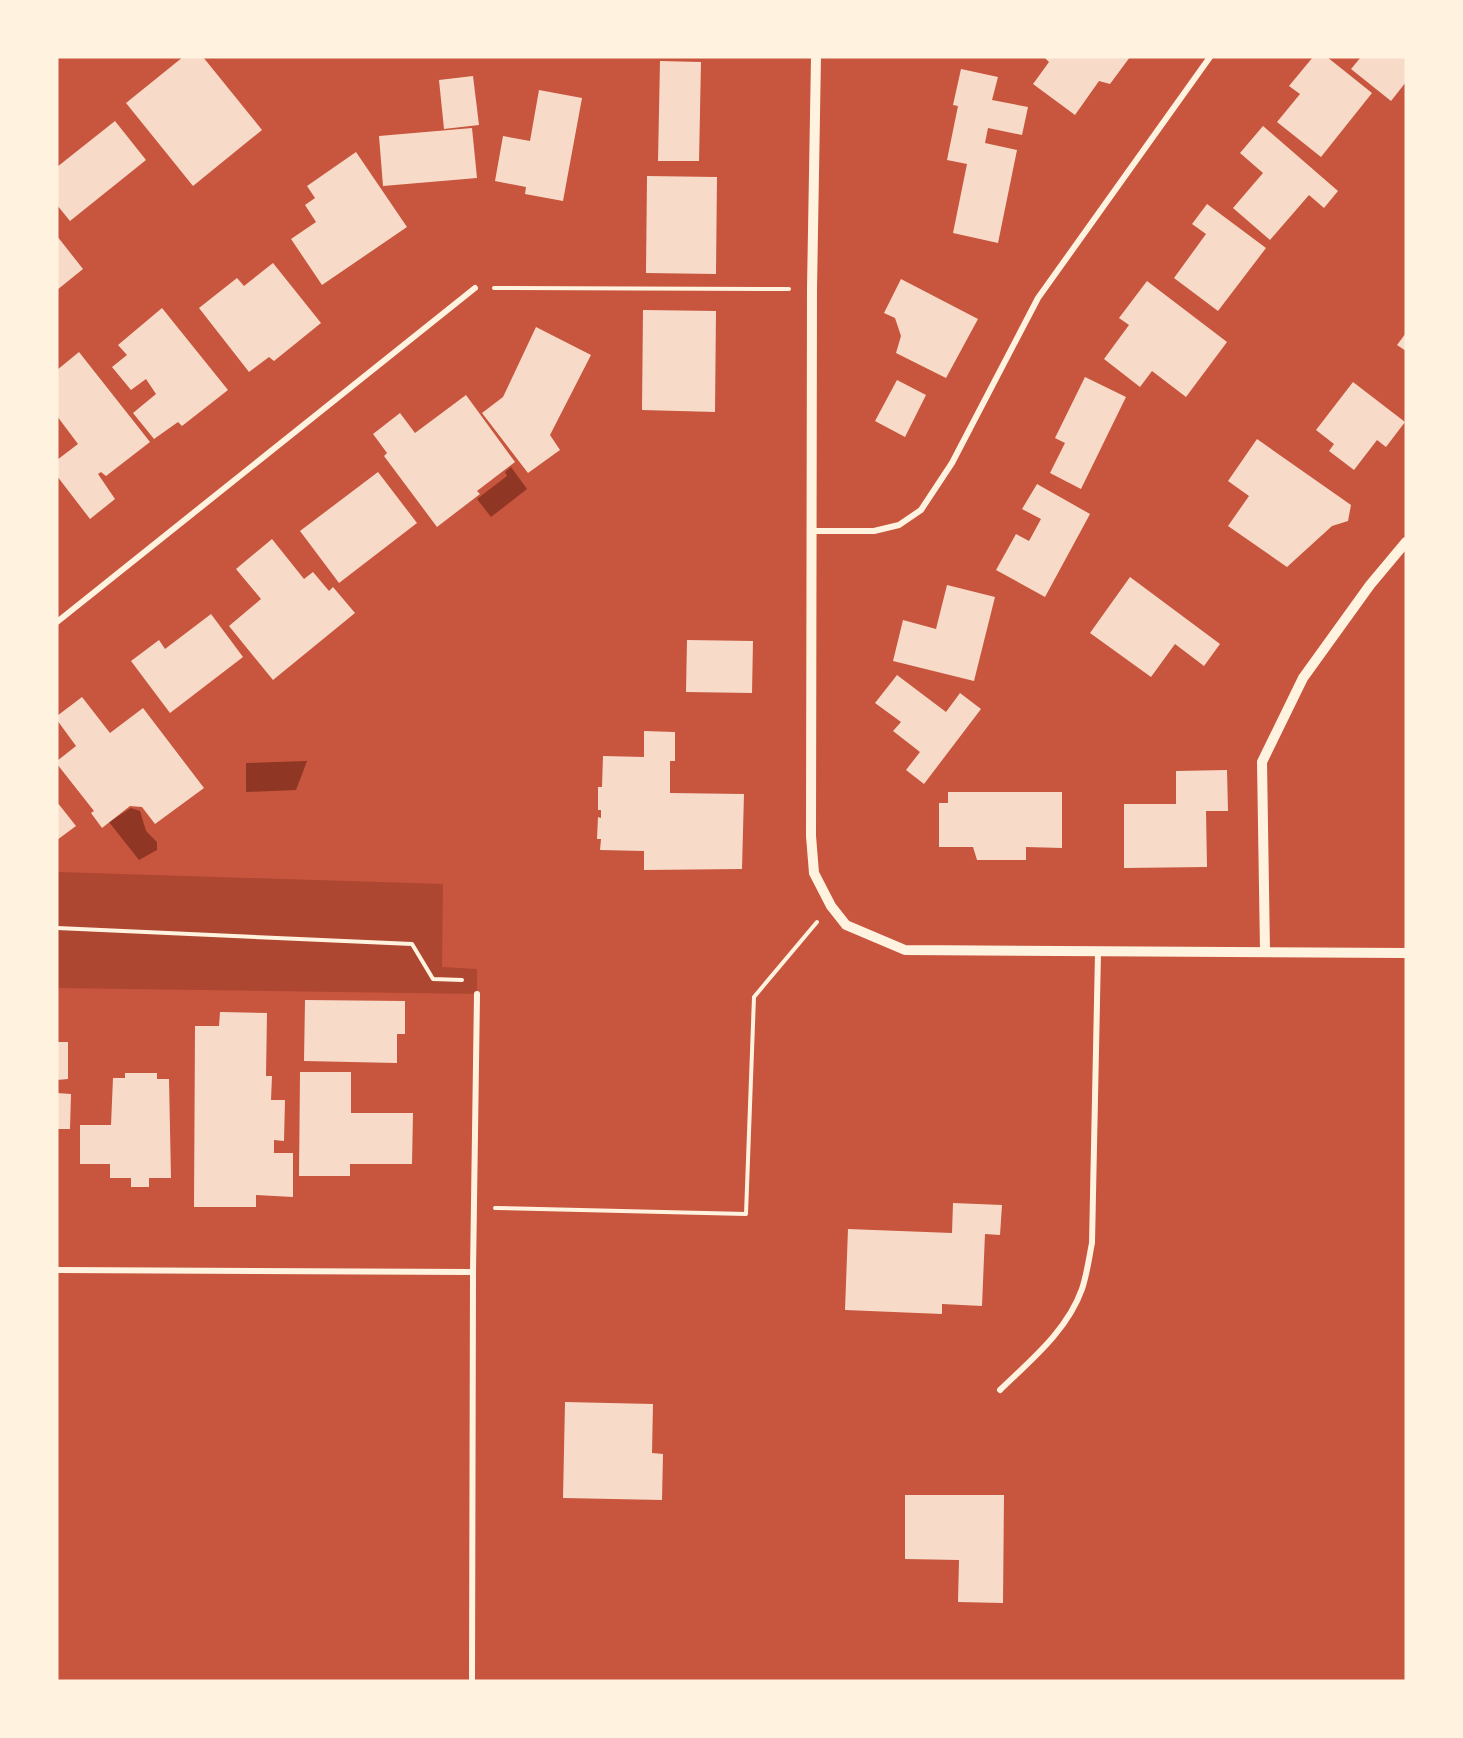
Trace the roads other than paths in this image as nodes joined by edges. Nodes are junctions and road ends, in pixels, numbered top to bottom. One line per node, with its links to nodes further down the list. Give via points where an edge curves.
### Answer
1 (816, 57): 4 (street)
2 (1210, 57): 4 (street, via 1038,298 952,464 921,510 899,525 874,531)
3 (475, 288): 6 (street)
4 (812, 531): 8 (street, via 811,836 814,873 831,906 846,924 905,950)
5 (1406, 542): 7 (street, via 1303,678 1262,762)
6 (57, 622)
7 (1265, 951): 8 (street); 9 (street)
8 (1098, 953): 13 (street, via 1092,1243 1082,1288 1049,1344)
9 (1406, 953)
10 (477, 994): 12 (street)
11 (57, 1270): 12 (street)
12 (473, 1272): 14 (street)
13 (1000, 1390)
14 (472, 1681)

